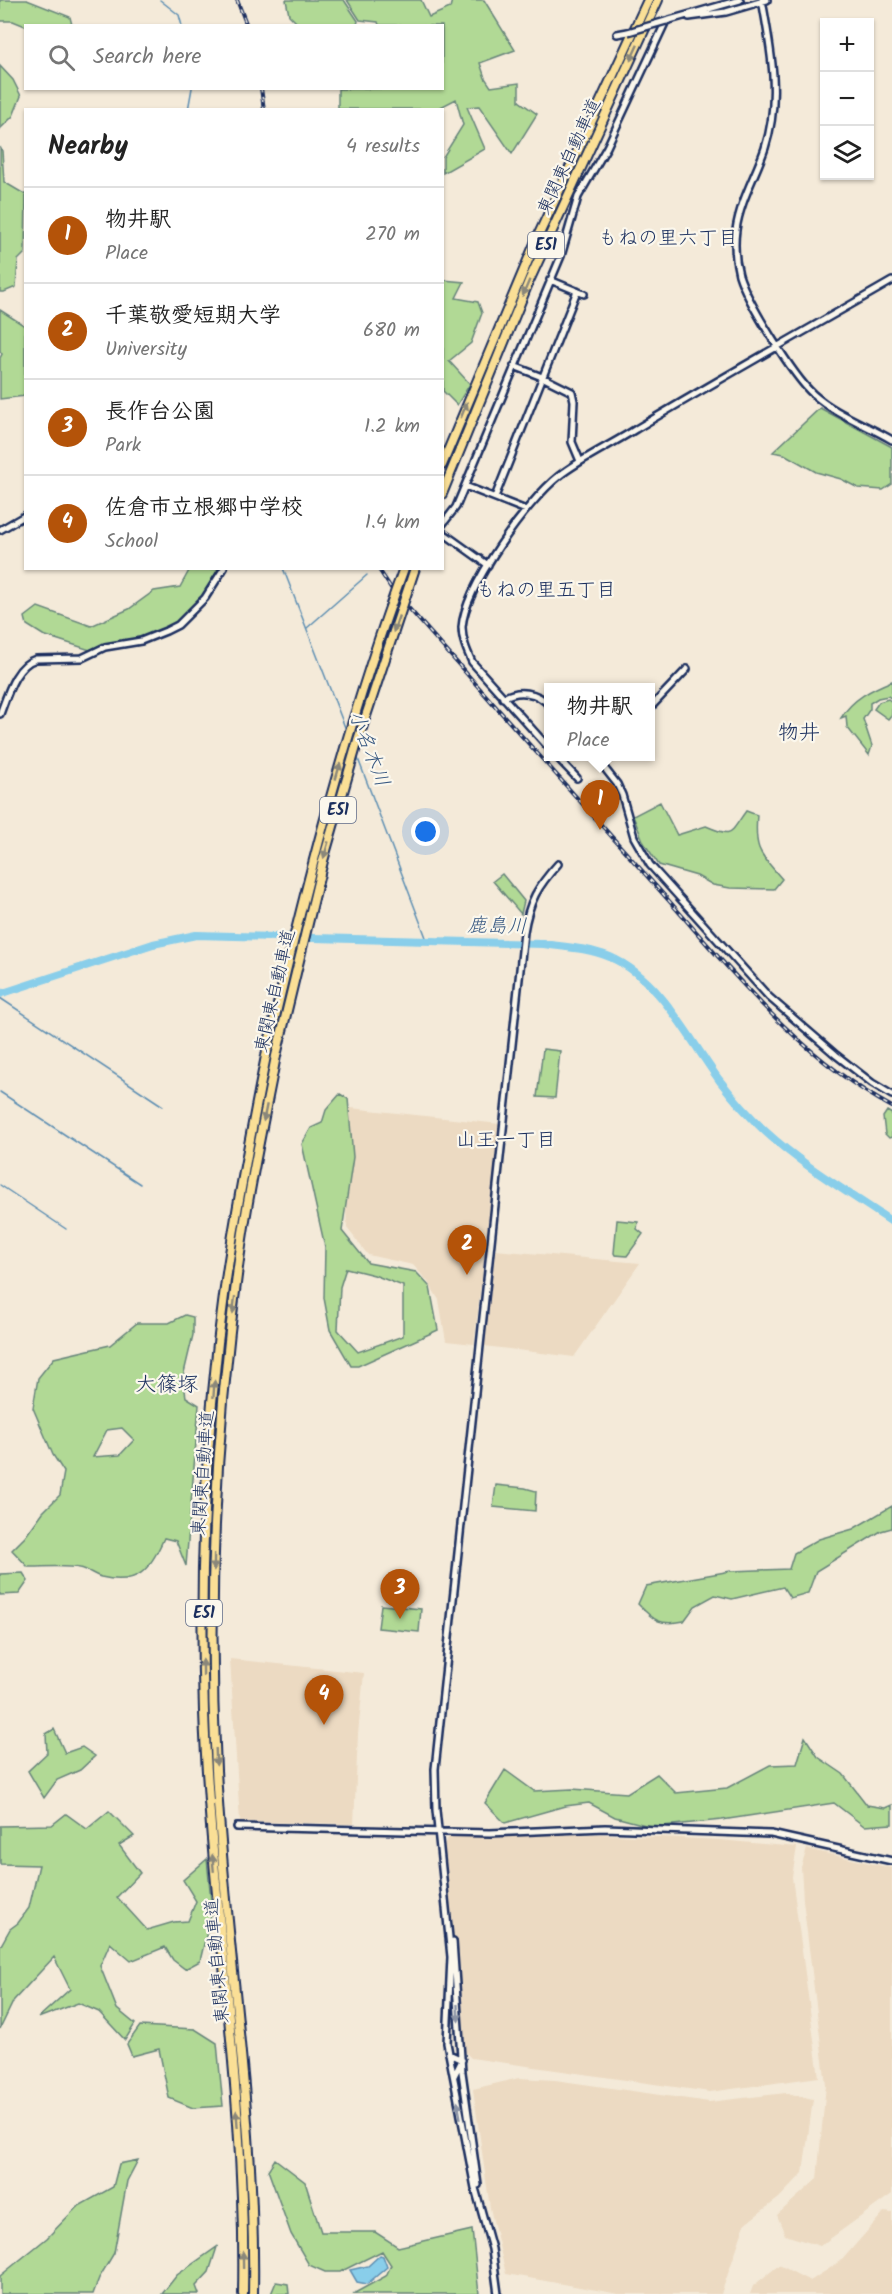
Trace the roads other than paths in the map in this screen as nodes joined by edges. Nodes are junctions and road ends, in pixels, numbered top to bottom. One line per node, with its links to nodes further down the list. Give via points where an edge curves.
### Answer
1 (648, 0): 15 (highway, 東関東自動車道 / E51, one-way to 1, via 492,342)
2 (658, 0): 18 (highway, 東関東自動車道 / E51, one-way to 18, via 529,281)
3 (740, 0): 5 (street)
4 (763, 0): 5 (street, via 726,12); 11 (street, via 772,52 774,99 765,148 741,210 735,242 745,289)
5 (666, 21): 6 (street, bridge); 7 (street, via 607,147 578,197)
6 (617, 34)
7 (550, 280): 9 (street); 12 (street)
8 (892, 280): 11 (street)
9 (577, 291): 10 (street); 13 (street)
10 (584, 294)
11 (777, 345): 14 (street, via 814,395); 16 (street)
12 (514, 366): 13 (street); 17 (street)
13 (542, 377): 16 (street, via 572,392 573,442); 19 (street)
14 (892, 440)
15 (444, 460)
16 (580, 461): 20 (street, via 546,487)
17 (465, 486): 19 (street); 22 (street)
18 (444, 489)
19 (495, 497): 20 (street)
20 (526, 510): 25 (street)
21 (24, 516): 23 (street)
22 (444, 522)
23 (0, 530)
24 (444, 533): 25 (street)
25 (488, 566): 30 (street, via 468,601 463,638 472,662)
26 (223, 570): 33 (street, via 205,598 178,625 166,631 141,641 105,647 82,658 29,661 10,687)
27 (403, 570): 48 (highway, 東関東自動車道 / E51, one-way to 27, bridge, via 240,2178 207,1770 203,1653 215,1375 240,1192 267,1051 322,825)
28 (414, 570): 49 (highway, 東関東自動車道 / E51, one-way to 49, bridge, via 361,729 323,861 276,1056 236,1281 226,1374 214,1545 216,1770 251,2180)
29 (687, 669): 32 (street)
30 (503, 698): 31 (street, via 531,693); 34 (street)
31 (544, 699)
32 (655, 703)
33 (0, 714)
34 (544, 743)
35 (561, 761): 37 (street)
36 (599, 761): 39 (street, via 617,784 636,843 656,872 769,997 836,1055)
37 (576, 778)
38 (558, 864): 41 (street, via 531,900 524,932 435,1768)
39 (892, 1095)
40 (237, 1827): 41 (street)
41 (439, 1833): 42 (street, via 605,1828 771,1834); 43 (street)
42 (892, 1861)
43 (447, 1913): 44 (street, via 451,1982); 45 (street, one-way to 45)
44 (449, 2054): 45 (street); 46 (street)
45 (462, 2060): 46 (street); 47 (street)
46 (454, 2077): 47 (street, one-way to 46)
47 (481, 2208): 50 (street)
48 (243, 2294)
49 (253, 2294)
50 (498, 2294)

